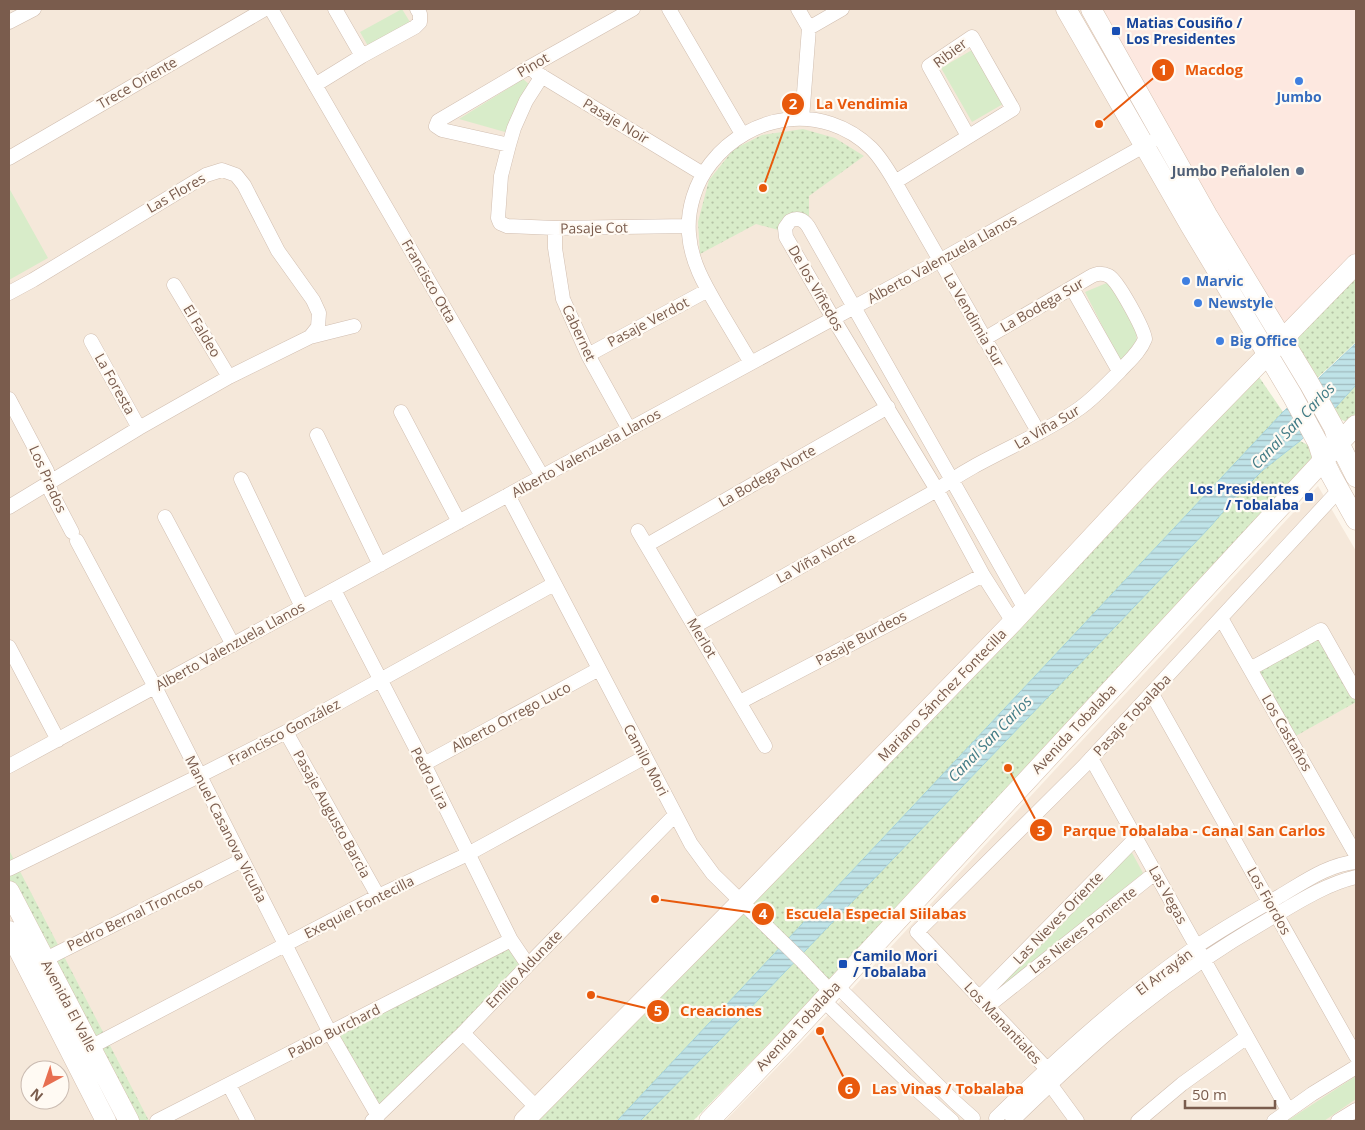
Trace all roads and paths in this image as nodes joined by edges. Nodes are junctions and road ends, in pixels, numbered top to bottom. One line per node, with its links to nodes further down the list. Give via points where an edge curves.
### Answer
1 (34, 9): 12 (street)
2 (265, 9): 24 (street, Trece Oriente)
3 (271, 9): 17 (street, Francisco Otta)
4 (335, 9): 14 (street)
5 (417, 9): 14 (street, via 420,22 415,27)
6 (633, 9): 15 (street, Pinot)
7 (669, 9): 19 (street)
8 (798, 9): 13 (street)
9 (842, 9): 13 (street)
10 (1066, 9): 23 (street)
11 (1092, 9): 21 (street)
12 (16, 15)
13 (809, 28): 18 (street)
14 (362, 56): 17 (street)
15 (528, 68): 16 (street, Pasaje Noir); 22 (street, Pinot, via 438,121 436,126)
16 (542, 76): 22 (street, Pinot, via 526,101); 25 (street, Pasaje Noir)
17 (315, 85): 63 (street, Francisco Otta)
18 (802, 119): 19 (street, La Vendimia Sur, via 768,123); 26 (street, La Vendimia Sur, via 829,124 857,138 879,157)
19 (742, 134): 25 (street, La Vendimia Sur, via 720,152)
20 (968, 136): 20 (street, Ribier, via 1013,109 972,37 929,66); 26 (street, Ribier)
21 (1163, 136): 23 (street, Alberto Valenzuela Llanos); 27 (street)
22 (509, 145): 28 (street, Pinot, via 501,176)
23 (1144, 146): 29 (street); 34 (street, Alberto Valenzuela Llanos)
24 (9, 158)
25 (704, 174): 30 (street, La Vendimia Sur, via 694,195)
26 (895, 182): 34 (street, La Vendimia Sur)
27 (1208, 215): 29 (street); 45 (street)
28 (500, 223): 31 (street, Pasaje Cot)
29 (1190, 225): 48 (street)
30 (688, 226): 31 (street, Pasaje Cot); 38 (street, La Vendimia Sur, via 695,263)
31 (555, 228): 49 (street, Cabernet, via 563,299)
32 (816, 241): 33 (street); 33 (street, De los Viñedos, via 804,221 790,221 785,234); 40 (street, De los Viñedos)
33 (795, 253): 41 (street, De los Viñedos)
34 (940, 261): 40 (street, Alberto Valenzuela Llanos); 44 (street, La Vendimia Sur)
35 (1356, 264): 45 (street, Mariano Sánchez Fontecilla)
36 (174, 284): 52 (street, El Faldeo)
37 (1072, 288): 44 (street, La Bodega Sur); 47 (street, La Bodega Sur, via 1098,274 1113,279 1143,330 1145,339); 51 (street)
38 (708, 290): 49 (street, Pasaje Verdot); 50 (street, La Vendimia Sur)
39 (9, 292): 43 (street, Las Flores, via 206,175 222,170 236,175 244,185 278,251 313,300 319,313 318,327)
40 (854, 307): 41 (street, Alberto Valenzuela Llanos); 66 (street, De los Viñedos)
41 (833, 318): 50 (street, Alberto Valenzuela Llanos); 54 (street, De los Viñedos)
42 (354, 326): 43 (street)
43 (310, 337): 52 (street)
44 (984, 339): 59 (street, La Vendimia Sur)
45 (1283, 339): 48 (street, Mariano Sánchez Fontecilla); 61 (street)
46 (92, 341): 57 (street, La Foresta)
47 (1142, 346): 51 (street, La Viña Sur)
48 (1268, 354): 62 (street); 83 (street, Mariano Sánchez Fontecilla)
49 (588, 355): 58 (street, Cabernet)
50 (751, 363): 58 (street, Alberto Valenzuela Llanos)
51 (1119, 371): 59 (street, La Viña Sur, via 1084,405)
52 (229, 378): 57 (street)
53 (9, 399): 67 (street, Los Prados, via 47,471)
54 (888, 407): 68 (street, De los Viñedos); 77 (street, La Bodega Norte)
55 (401, 412): 74 (street)
56 (1356, 425): 61 (street, Avenida Tobalaba)
57 (139, 428): 67 (street)
58 (630, 429): 63 (street, Alberto Valenzuela Llanos)
59 (1039, 433): 66 (street, La Viña Sur)
60 (317, 434): 78 (street)
61 (1335, 434): 62 (street, Avenida Tobalaba); 64 (street)
62 (1323, 459): 69 (street); 124 (street, Avenida Tobalaba)
63 (542, 476): 70 (street, Alberto Valenzuela Llanos)
64 (1356, 477)
65 (241, 479): 82 (street)
66 (951, 479): 68 (street, La Viña Sur); 83 (street, De los Viñedos)
67 (49, 482): 71 (street); 76 (street, Los Prados)
68 (937, 490): 79 (street, De los Viñedos); 85 (street, La Viña Norte)
69 (1339, 490): 73 (street); 84 (street, Pasaje Tobalaba)
70 (508, 495): 74 (street, Alberto Valenzuela Llanos); 80 (street, Camilo Mori)
71 (9, 507)
72 (165, 517): 86 (street)
73 (1356, 519)
74 (459, 522): 78 (street, Alberto Valenzuela Llanos)
75 (638, 531): 77 (street, Merlot)
76 (74, 537): 91 (street, Manuel Casanova Vicuña)
77 (646, 545): 85 (street, Merlot)
78 (380, 565): 81 (street, Alberto Valenzuela Llanos)
79 (983, 575): 83 (street, De los Viñedos); 94 (street, Pasaje Burdeos)
80 (554, 584): 89 (street, Camilo Mori); 90 (street, Francisco González)
81 (334, 590): 82 (street, Alberto Valenzuela Llanos); 90 (street, Pedro Lira)
82 (302, 607): 86 (street, Alberto Valenzuela Llanos)
83 (1019, 616): 113 (street, Mariano Sánchez Fontecilla)
84 (1221, 618): 88 (street, Los Castaños); 93 (street, Pasaje Tobalaba)
85 (695, 626): 94 (street, Merlot)
86 (233, 644): 91 (street, Alberto Valenzuela Llanos)
87 (9, 647): 96 (street)
88 (1250, 669): 92 (street, via 1321,630); 106 (street, Los Castaños)
89 (599, 670): 98 (street, Camilo Mori); 100 (street, Alberto Orrego Luco)
90 (380, 680): 95 (street, Francisco González); 100 (street, Pedro Lira)
91 (155, 687): 96 (street, Alberto Valenzuela Llanos); 102 (street, Manuel Casanova Vicuña)
92 (1356, 692)
93 (1152, 694): 99 (street, Pasaje Tobalaba); 114 (street, Los Fiordos)
94 (740, 702): 97 (street, Merlot)
95 (286, 732): 102 (street, Francisco González); 112 (street, Pasaje Augusto Barcia)
96 (58, 740): 101 (street, Alberto Valenzuela Llanos)
97 (765, 746)
98 (645, 758): 103 (street, Camilo Mori); 105 (street, Exequiel Fontecilla)
99 (1091, 758): 104 (street, Las Vegas); 116 (street, Pasaje Tobalaba)
100 (424, 764): 105 (street, Pedro Lira)
101 (9, 766)
102 (199, 776): 107 (street, Manuel Casanova Vicuña); 108 (street, Francisco González)
103 (675, 815): 113 (street, Camilo Mori, via 713,874); 123 (street, Emilio Aldunate)
104 (1136, 838): 109 (street, Las Vegas); 125 (street, Las Nieves Oriente)
105 (468, 854): 112 (street, Exequiel Fontecilla); 118 (street, Pedro Lira)
106 (1353, 857): 110 (street, Los Castaños); 114 (street, El Arrayán)
107 (242, 860): 119 (street, Manuel Casanova Vicuña); 122 (street, Pedro Bernal Troncoso)
108 (9, 869)
109 (1155, 873): 120 (street, Las Vegas); 125 (street, Las Nieves Poniente)
110 (1356, 878): 115 (street, El Arrayán, via 1336,883)
111 (9, 890): 122 (street, Avenida El Valle)
112 (378, 896): 119 (street, Exequiel Fontecilla)
113 (741, 902): 124 (street, Camilo Mori); 140 (street, Mariano Sánchez Fontecilla)
114 (1270, 902): 115 (street, Los Fiordos); 120 (street, El Arrayán)
115 (1277, 914): 121 (street, El Arrayán); 133 (street, Los Fiordos)
116 (917, 932): 125 (street, Los Manantiales)
117 (11, 938): 122 (street, Avenida El Valle)
118 (511, 940): 123 (street, Pedro Lira); 126 (street, Pablo Burchard)
119 (286, 945): 126 (street, Manuel Casanova Vicuña); 130 (street, Exequiel Fontecilla)
120 (1196, 947): 121 (street, Las Vegas); 135 (street, El Arrayán, via 1112,1012)
121 (1204, 960): 128 (street, Las Vegas); 136 (street, El Arrayán, via 1114,1028)
122 (36, 963): 130 (street, Avenida El Valle); 132 (street, Avenida El Valle)
123 (528, 965): 127 (street, Emilio Aldunate)
124 (830, 993): 129 (street); 131 (street); 148 (street, Avenida Tobalaba)
125 (983, 1002): 135 (street, Los Manantiales)
126 (330, 1033): 137 (street, Pablo Burchard); 141 (street, Manuel Casanova Vicuña)
127 (464, 1033): 140 (street); 141 (street, Emilio Aldunate)
128 (1247, 1037): 138 (street, Las Vegas); 152 (street, via 1188,1079)
129 (893, 1042): 131 (street); 142 (street)
130 (91, 1047): 132 (street, Exequiel Fontecilla); 145 (street, Avenida El Valle)
131 (880, 1054): 149 (street)
132 (73, 1056): 144 (street, Avenida El Valle)
133 (1356, 1056)
134 (1356, 1067): 138 (street)
135 (1047, 1069): 136 (street, Los Manantiales); 143 (street, El Arrayán)
136 (1050, 1084): 150 (street, El Arrayán); 151 (street, Los Manantiales)
137 (228, 1086): 146 (street, Pablo Burchard); 147 (street)
138 (1288, 1110): 153 (street)
139 (1356, 1110): 154 (street)
140 (530, 1114)
141 (375, 1119)
142 (972, 1120): 143 (street, via 980,1115 989,1115)
143 (998, 1120)
144 (106, 1121)
145 (129, 1121)
146 (157, 1121)
147 (248, 1121)
148 (709, 1121)
149 (952, 1121)
150 (1012, 1121)
151 (1077, 1121)
152 (1138, 1121)
153 (1274, 1121)
154 (1338, 1121)

